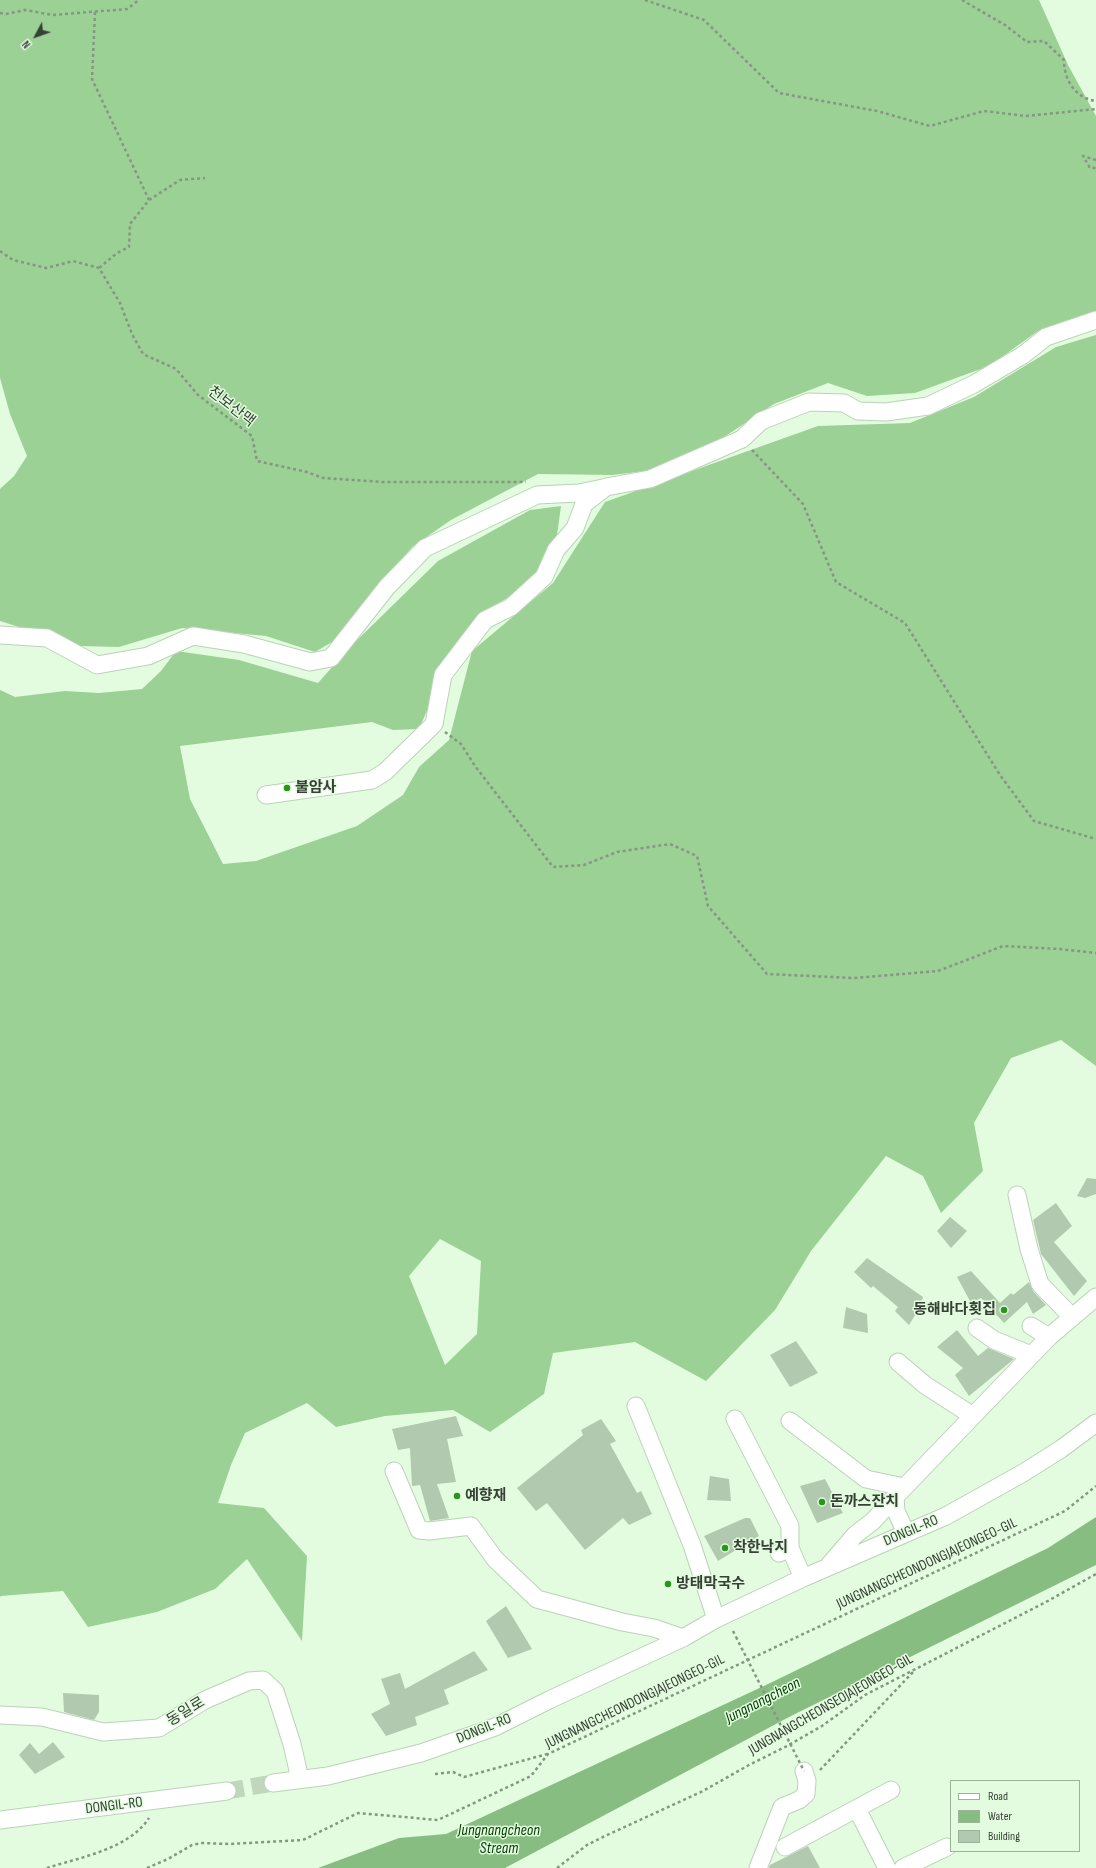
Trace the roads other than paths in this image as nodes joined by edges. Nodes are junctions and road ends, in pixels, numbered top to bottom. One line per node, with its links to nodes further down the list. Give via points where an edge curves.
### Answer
1 (1096, 320): 2 (street, via 1046,337 1023,355 974,384 928,406 865,412 844,403 809,402 761,421 742,439 650,480)
2 (606, 487): 3 (street, via 579,493 537,495 425,548 387,587 331,658 310,662 244,644 193,636 148,656 98,665 46,638); 4 (street, via 584,504 575,528 556,550 544,577 511,607 485,620 443,674 434,724 385,772 372,780)
3 (0, 635)
4 (266, 795)
5 (1017, 1195): 7 (street, via 1040,1284)
6 (1096, 1297): 7 (street)
7 (1072, 1317): 10 (street)
8 (1031, 1326): 10 (street)
9 (977, 1328): 11 (street, via 994,1340)
10 (1049, 1337): 11 (street)
11 (1032, 1355): 14 (street)
12 (898, 1362): 14 (street, via 925,1385)
13 (636, 1406): 23 (street, via 692,1545)
14 (973, 1416): 19 (street)
15 (735, 1419): 22 (street, via 790,1526 784,1551)
16 (790, 1422): 19 (street, via 866,1479)
17 (1096, 1423): 20 (street, DONGIL-RO, via 1023,1474 946,1516)
18 (394, 1471): 24 (street, via 419,1530 471,1526 495,1559 537,1599 654,1628)
19 (900, 1492): 20 (street, via 896,1511); 21 (street, via 855,1535)
20 (906, 1533): 21 (street, DONGIL-RO)
21 (826, 1569): 22 (street, DONGIL-RO)
22 (803, 1578): 23 (street, DONGIL-RO)
23 (716, 1619): 24 (street, DONGIL-RO)
24 (683, 1638): 27 (street, DONGIL-RO, via 487,1730 422,1753 328,1776)
25 (0, 1715): 27 (street, 동일로, via 42,1717 103,1732 159,1728 205,1700 249,1680 263,1680 275,1691)
26 (806, 1776): 35 (street, via 806,1794 782,1807)
27 (300, 1779): 28 (street, DONGIL-RO)
28 (273, 1783)
29 (891, 1790): 31 (street)
30 (227, 1791): 32 (street, DONGIL-RO)
31 (857, 1809): 34 (street); 36 (street)
32 (3, 1818)
33 (947, 1847): 37 (street)
34 (785, 1848)
35 (758, 1868)
36 (887, 1868)
37 (903, 1868)

